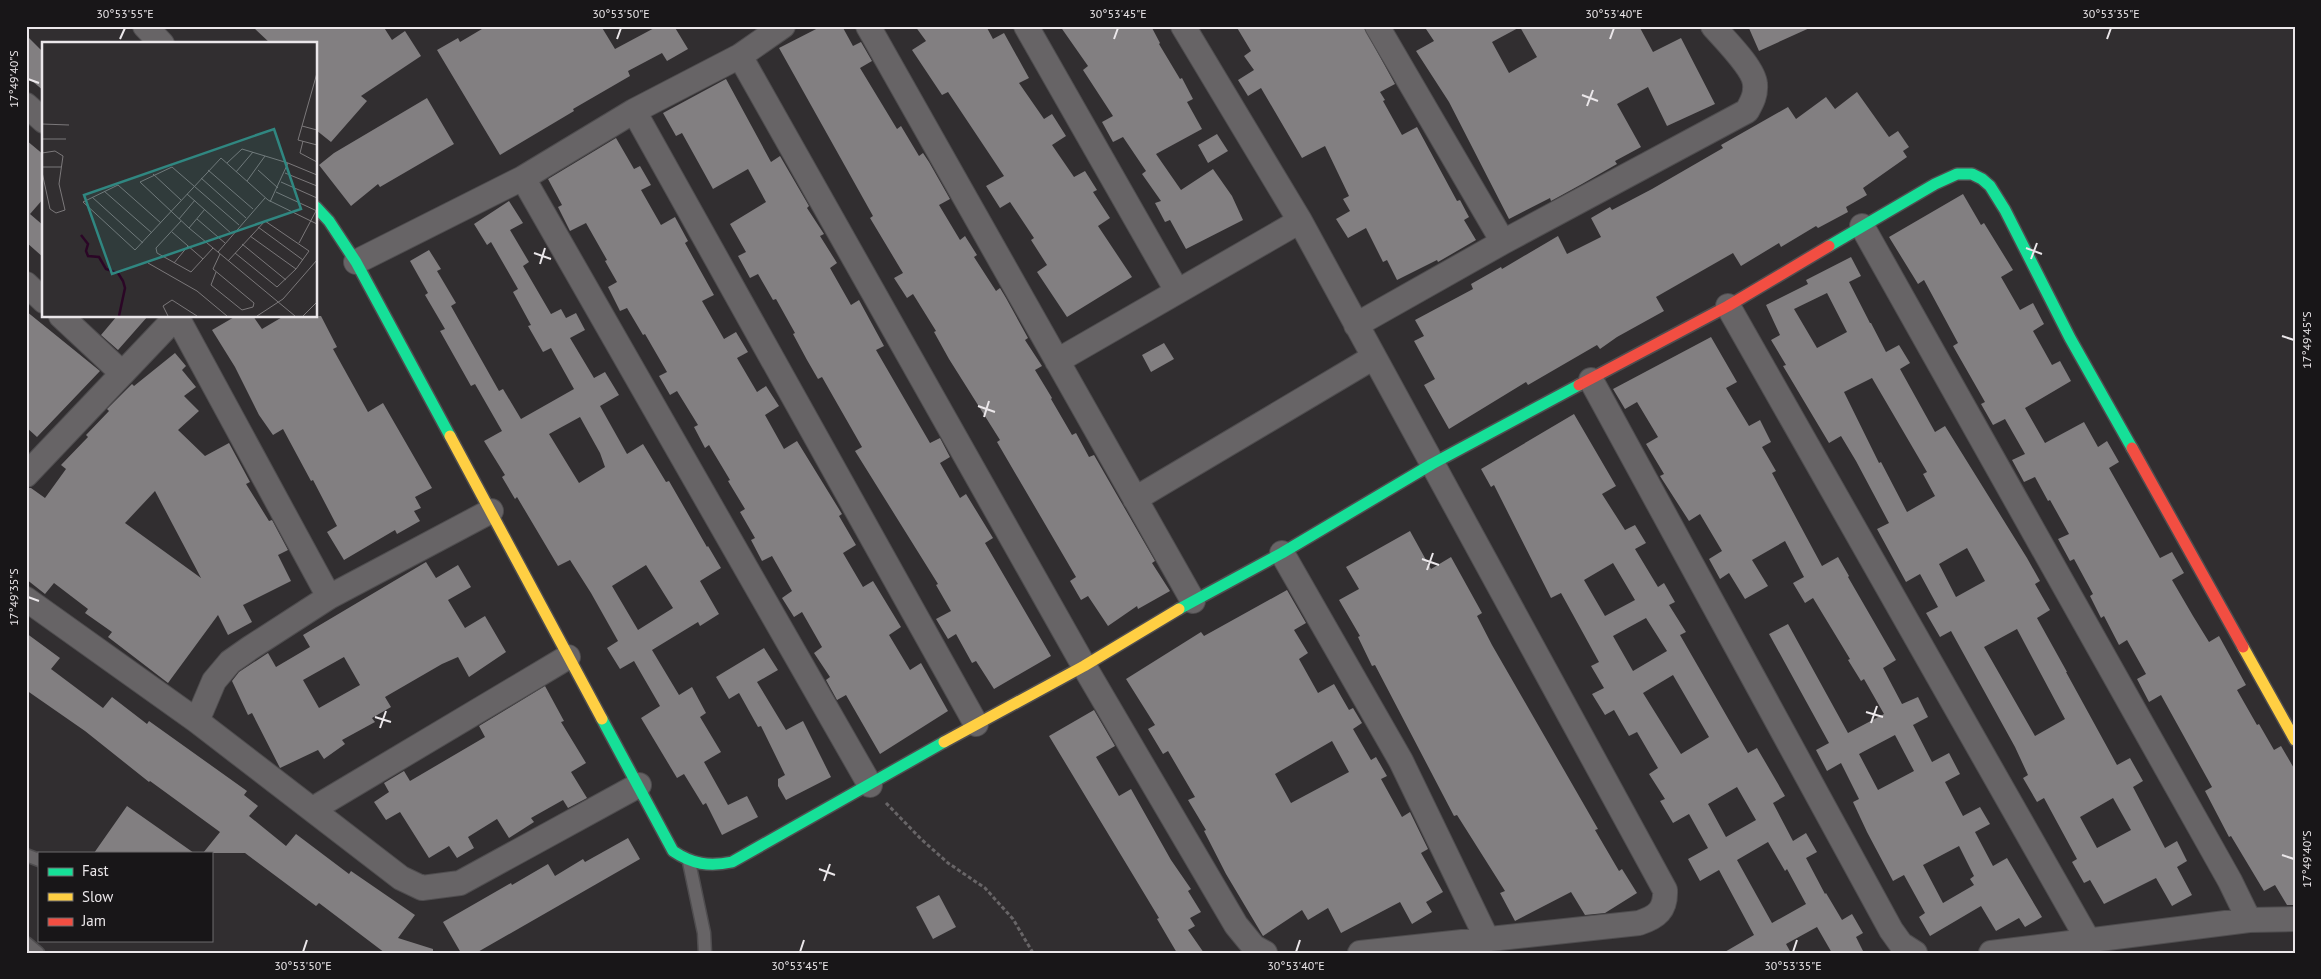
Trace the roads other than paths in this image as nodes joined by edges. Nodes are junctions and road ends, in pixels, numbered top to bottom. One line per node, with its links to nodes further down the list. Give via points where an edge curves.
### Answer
1 (146, 26): 8 (street)
2 (784, 26): 9 (street)
3 (868, 26): 28 (street)
4 (1026, 26): 20 (street)
5 (1183, 26): 15 (street)
6 (1377, 26): 17 (street)
7 (1713, 26): 17 (street, via 1746,66 1755,83 1754,97 1747,111)
8 (160, 42)
9 (740, 56): 11 (street); 40 (street)
10 (26, 105): 12 (street)
11 (634, 111): 13 (street); 42 (street)
12 (42, 119)
13 (523, 178): 18 (street); 45 (street)
14 (318, 209): 18 (street)
15 (1300, 221): 20 (street); 26 (street)
16 (1862, 226): 22 (street); 43 (street, via 1957,174 1972,174 1990,186 2070,338); 51 (street)
17 (1504, 242): 26 (street)
18 (356, 262): 34 (street)
19 (26, 284): 21 (street)
20 (1177, 291): 28 (street)
21 (42, 299)
22 (1728, 306): 30 (street); 53 (street)
23 (63, 318): 29 (street)
24 (176, 318): 29 (street)
25 (178, 318): 36 (street)
26 (1356, 325): 27 (street)
27 (1374, 356): 32 (street); 33 (street)
28 (1057, 361): 33 (street)
29 (122, 373): 31 (street)
30 (1592, 380): 32 (street); 59 (street, via 1891,930 1901,944)
31 (30, 462)
32 (1432, 464): 35 (street); 52 (street, via 1665,890 1665,902 1660,912 1639,923)
33 (1135, 499): 38 (street)
34 (491, 510): 36 (street); 39 (street)
35 (1282, 553): 38 (street); 52 (street, via 1401,761)
36 (329, 597): 41 (street, via 230,662 214,681)
37 (26, 599): 41 (street)
38 (1193, 601): 40 (street)
39 (568, 657): 44 (street); 46 (street)
40 (1084, 666): 42 (street); 57 (street, via 1236,926 1254,947)
41 (196, 721): 46 (street)
42 (976, 724): 45 (street)
43 (2295, 740)
44 (639, 785): 46 (street, via 460,883 440,887 422,888 401,878); 49 (street, via 673,851)
45 (870, 785): 49 (street, via 732,862 703,866)
46 (314, 809)
47 (26, 856): 48 (lane)
48 (38, 860)
49 (689, 862): 56 (lane)
50 (2295, 919): 51 (street)
51 (2249, 920): 53 (street)
52 (1487, 939): 58 (street)
53 (2088, 940): 60 (street)
54 (26, 944): 55 (lane)
55 (38, 953)
56 (705, 953)
57 (1265, 953)
58 (1360, 953)
59 (1915, 953)
60 (1991, 953)

